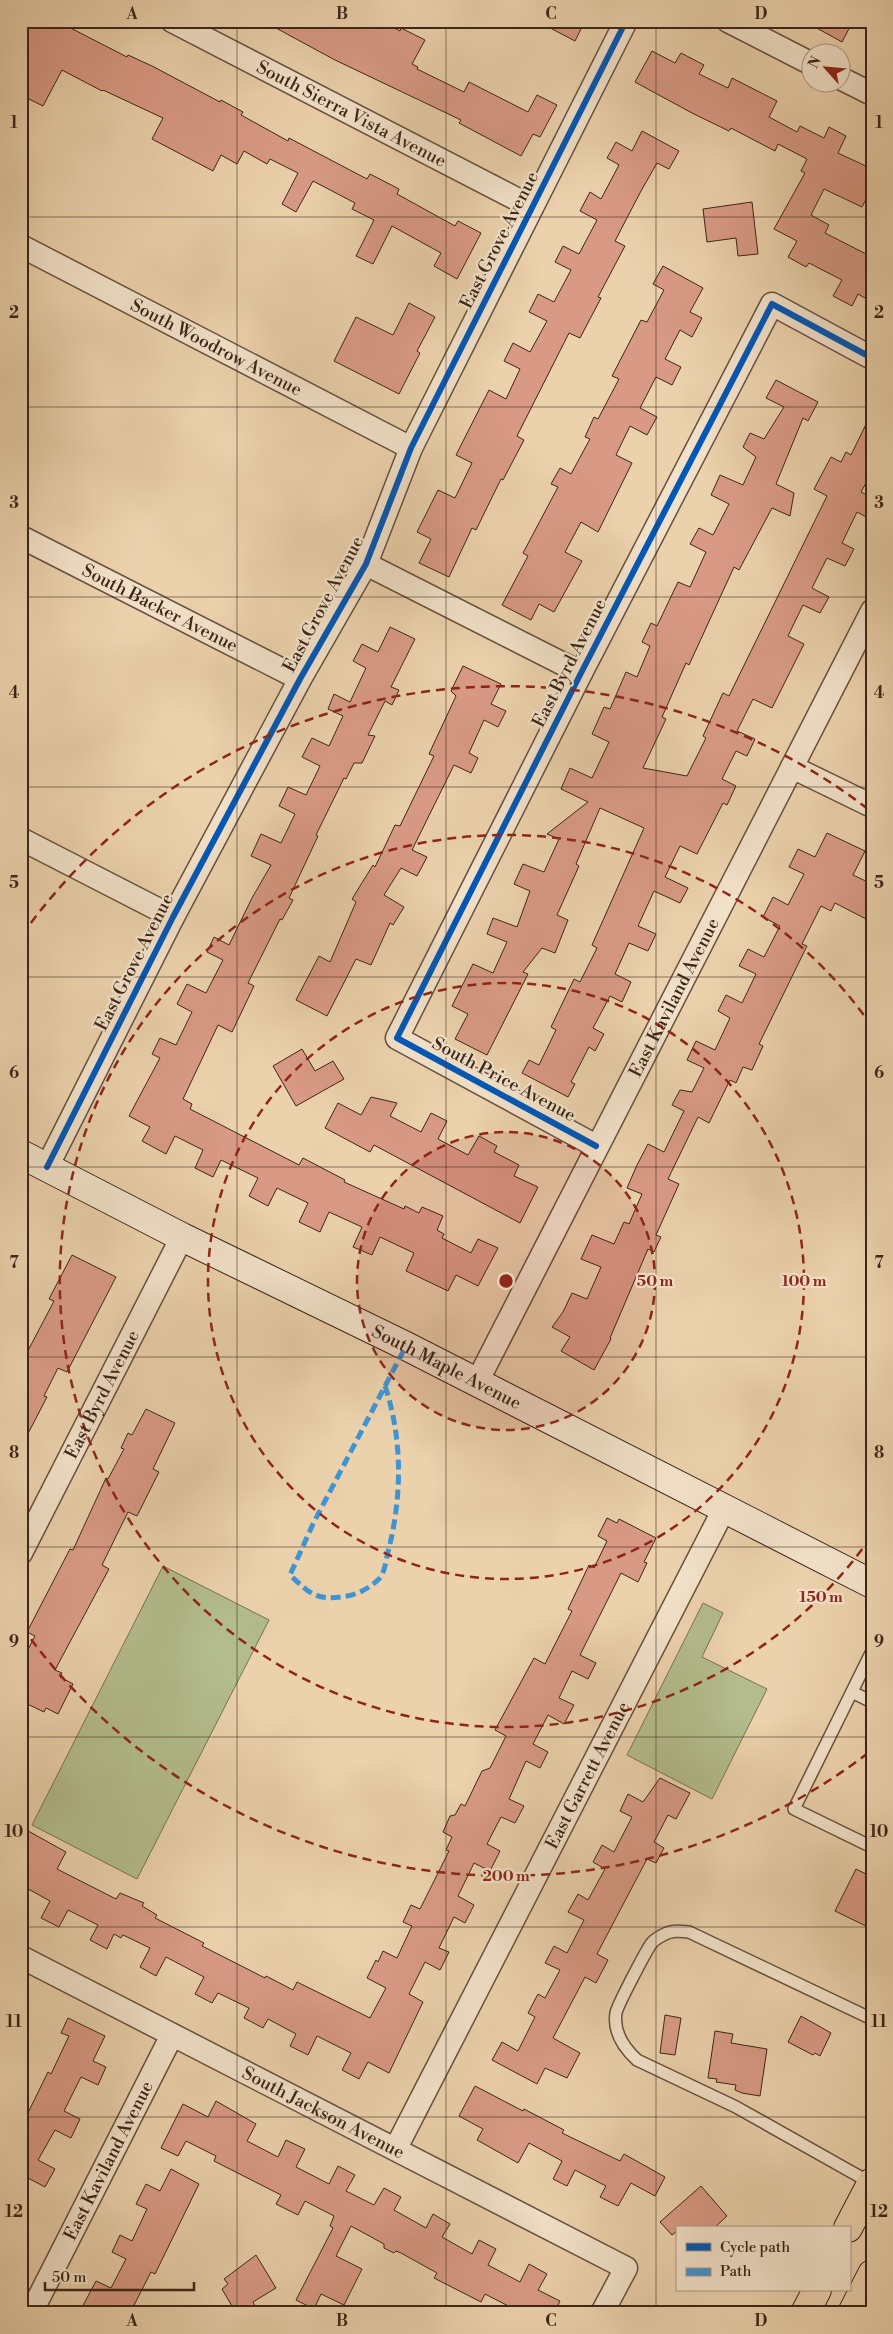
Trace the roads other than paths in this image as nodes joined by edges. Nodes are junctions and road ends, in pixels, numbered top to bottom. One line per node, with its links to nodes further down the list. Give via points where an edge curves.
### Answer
1 (172, 21): 8 (street, South Sierra Vista Avenue)
2 (626, 21): 8 (street, East Grove Avenue)
3 (728, 21): 4 (street)
4 (756, 28): 5 (street)
5 (800, 57)
6 (850, 83): 7 (street)
7 (872, 94)
8 (532, 207): 11 (street, East Grove Avenue)
9 (21, 246): 11 (street, South Woodrow Avenue)
10 (872, 358): 15 (street, East Byrd Avenue, via 772,304)
11 (411, 448): 13 (street, East Grove Avenue)
12 (21, 537): 16 (street, South Backer Avenue)
13 (366, 564): 15 (street); 16 (street, East Grove Avenue)
14 (872, 611): 17 (street, East Kaviland Avenue)
15 (581, 673): 21 (street, East Byrd Avenue)
16 (300, 679): 20 (street, East Grove Avenue)
17 (792, 767): 18 (street); 22 (street, East Kaviland Avenue)
18 (872, 806)
19 (21, 839): 20 (street)
20 (173, 917): 24 (street, East Grove Avenue)
21 (397, 1038): 22 (street, South Price Avenue)
22 (596, 1146): 26 (street, East Kaviland Avenue)
23 (21, 1154): 24 (main road, South Maple Avenue)
24 (47, 1167): 25 (main road, South Maple Avenue)
25 (182, 1237): 26 (main road, South Maple Avenue); 28 (street, East Byrd Avenue)
26 (477, 1382): 27 (main road, South Maple Avenue)
27 (724, 1509): 29 (main road, South Maple Avenue); 37 (street, East Garrett Avenue)
28 (21, 1553)
29 (872, 1584)
30 (872, 1651): 31 (lane)
31 (852, 1692): 32 (lane); 33 (lane, via 794,1809)
32 (872, 1702)
33 (872, 1847)
34 (21, 1957): 36 (street, South Jackson Avenue)
35 (872, 2019): 38 (lane, via 689,1932 674,1931 651,1943 616,2012 620,2038 638,2060 736,2107)
36 (172, 2035): 37 (street, South Jackson Avenue); 42 (street, East Kaviland Avenue)
37 (396, 2148): 43 (street, South Jackson Avenue, via 626,2268)
38 (872, 2182): 39 (main road)
39 (849, 2226)
40 (872, 2274): 45 (main road)
41 (816, 2292): 44 (main road)
42 (31, 2313)
43 (602, 2313)
44 (805, 2313)
45 (852, 2313)

